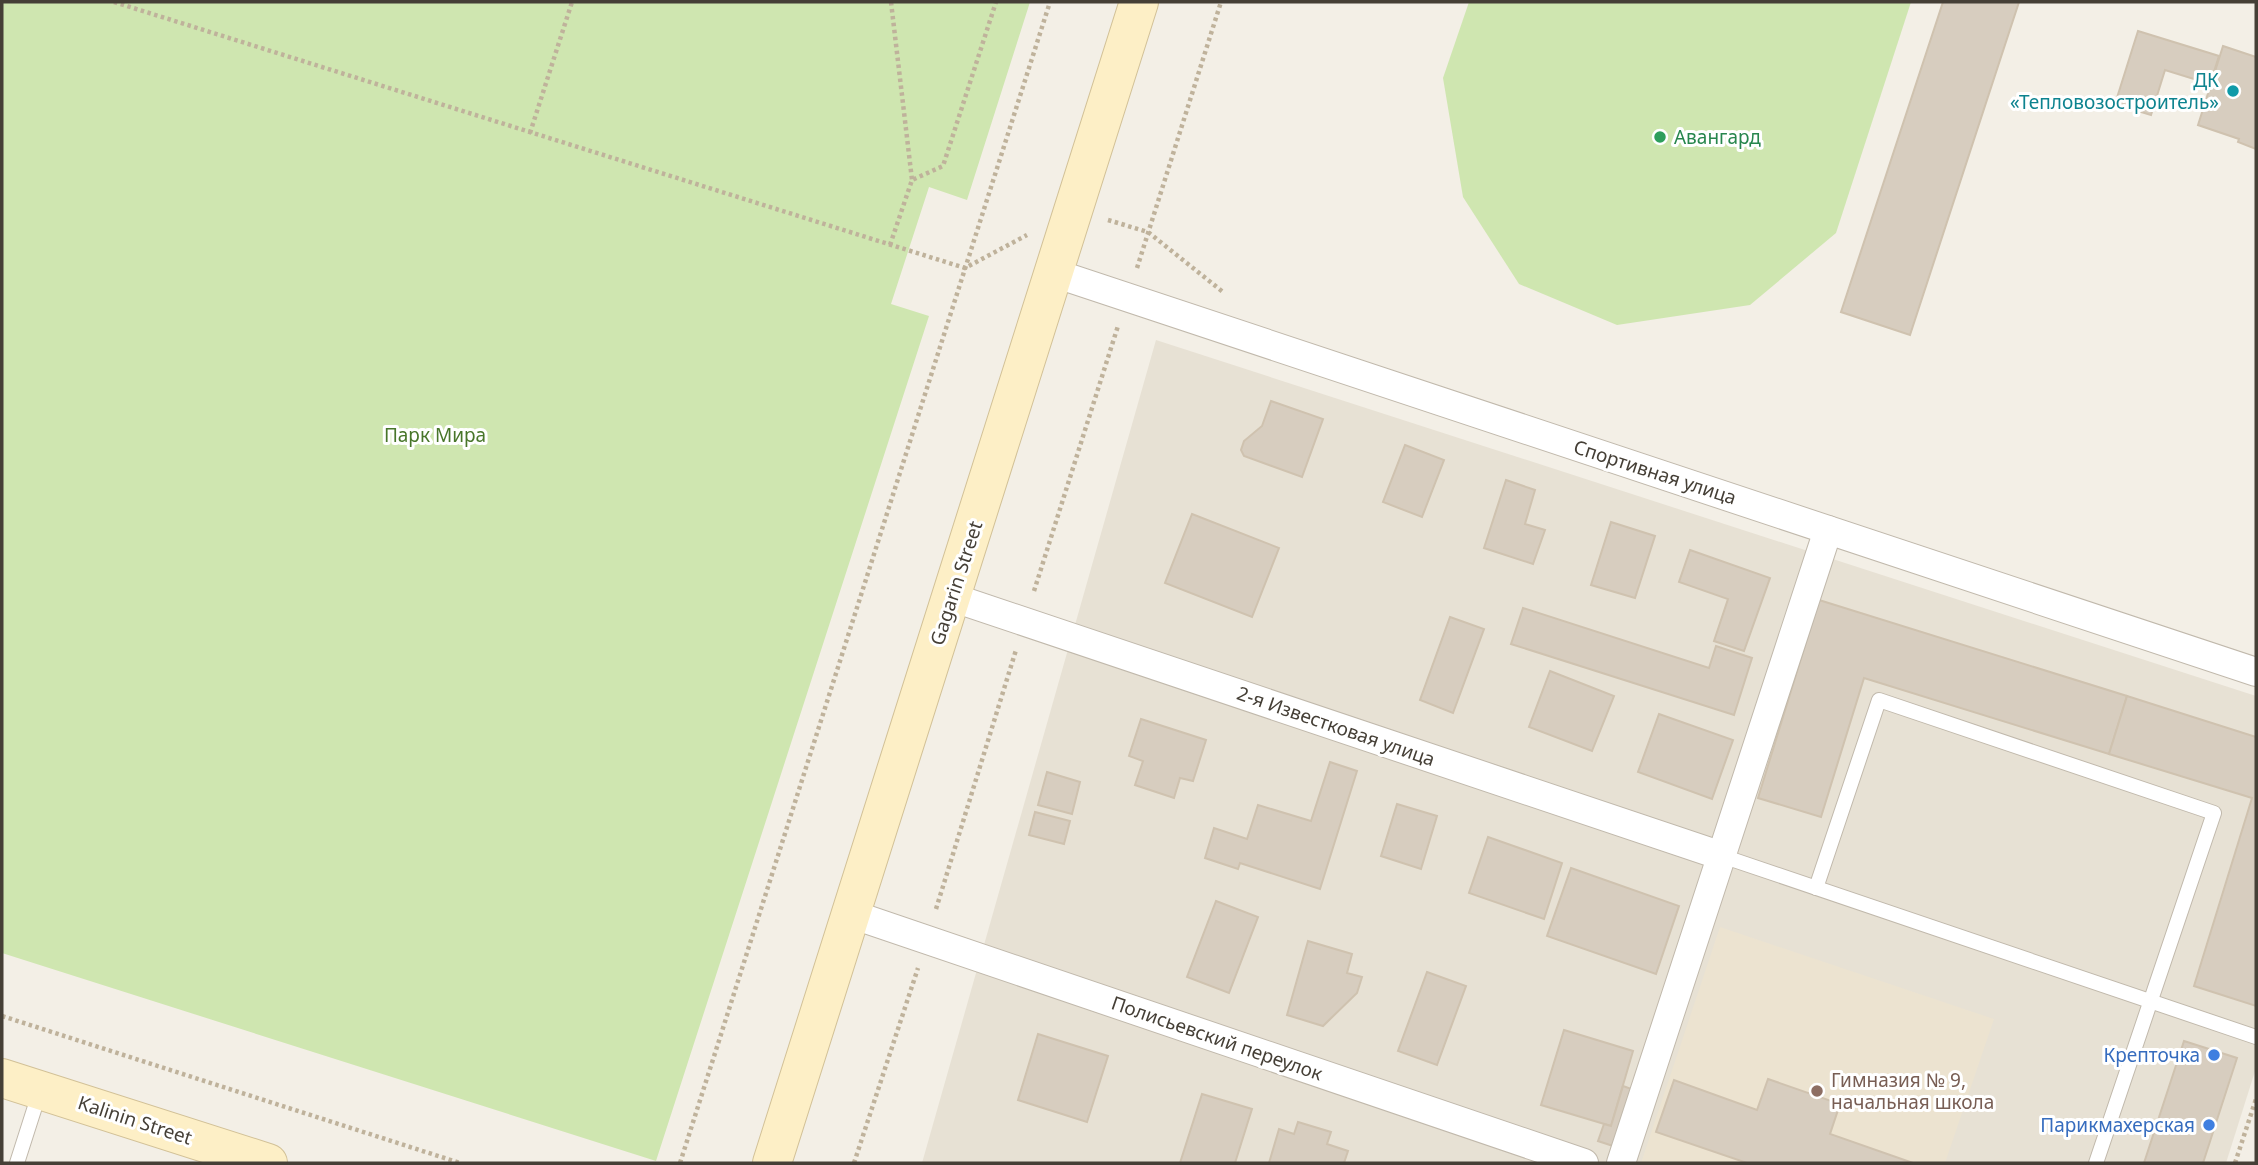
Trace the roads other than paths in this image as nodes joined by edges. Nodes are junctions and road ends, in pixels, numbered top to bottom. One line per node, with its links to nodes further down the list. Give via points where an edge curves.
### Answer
1 (1139, 2): 2 (street, Gagarin Street)
2 (1054, 273): 3 (street, Спортивная улица); 4 (street, Gagarin Street)
3 (1828, 530): 5 (street, Спортивная улица); 6 (street)
4 (951, 597): 6 (street, 2-я Известковая улица); 8 (street, Gagarin Street)
5 (2256, 672)
6 (1721, 856): 7 (lane); 17 (street)
7 (1816, 888): 9 (lane); 9 (lane, via 1879,700 2214,813)
8 (851, 914): 15 (street, Gagarin Street); 16 (street, Полисьевский переулок)
9 (2151, 1001): 10 (lane); 18 (lane)
10 (2256, 1037)
11 (2, 1078): 12 (street, Kalinin Street)
12 (40, 1090): 13 (lane); 14 (street, Kalinin Street)
13 (17, 1163)
14 (268, 1163)
15 (772, 1163)
16 (1584, 1163)
17 (1621, 1163)
18 (2096, 1163)

